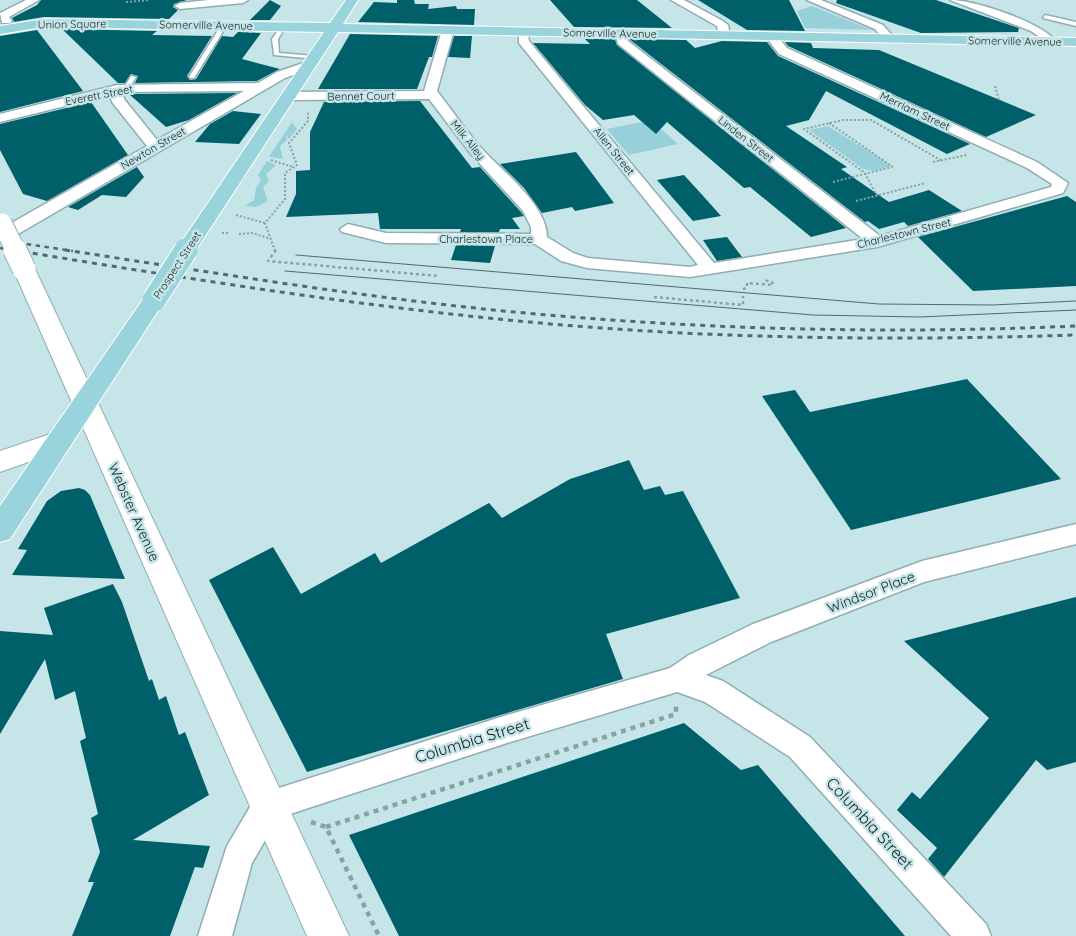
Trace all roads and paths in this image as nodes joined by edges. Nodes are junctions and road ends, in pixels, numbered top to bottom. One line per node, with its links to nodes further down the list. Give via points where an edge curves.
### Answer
1 (34, 0): 12 (street, via 3,16)
2 (150, 0): 9 (path)
3 (243, 0): 8 (street)
4 (352, 0): 17 (main road, Prospect Street)
5 (676, 0): 21 (street, via 722,25)
6 (812, 0): 23 (street, via 878,27)
7 (955, 0): 24 (street, via 1035,29)
8 (218, 1): 10 (street)
9 (126, 2)
10 (180, 6)
11 (1045, 17): 14 (lane)
12 (2, 24): 13 (main road, Union Square)
13 (145, 24): 15 (main road, Somerville Avenue)
14 (1076, 24)
15 (224, 25): 16 (main road, Somerville Avenue); 27 (lane)
16 (283, 26): 17 (main road, Somerville Avenue); 26 (lane, via 275,39 276,54)
17 (334, 27): 19 (main road, Somerville Avenue); 26 (main road, Prospect Street)
18 (522, 29): 19 (main road, Somerville Avenue); 20 (main road, Somerville Avenue); 57 (street, Allen Street, via 523,42)
19 (448, 30): 31 (street, via 430,88)
20 (621, 33): 21 (main road, Somerville Avenue); 56 (street, Linden Street, via 622,42)
21 (724, 36): 22 (main road, Somerville Avenue)
22 (772, 37): 23 (main road, Somerville Avenue); 45 (street, Merriam Street, via 783,51 1032,165)
23 (888, 38): 24 (main road, Somerville Avenue)
24 (1052, 42): 25 (main road, Somerville Avenue)
25 (1076, 42)
26 (311, 61): 30 (street, Newton Street); 32 (main road, Prospect Street)
27 (192, 77)
28 (125, 85): 30 (street, Everett Street); 35 (street, Everett Street); 37 (street, via 117,99)
29 (995, 86): 33 (path)
30 (260, 87): 37 (street, Newton Street)
31 (432, 95): 32 (street, Bennet Court); 54 (street, Milk Alley, via 476,151 530,209 539,227)
32 (289, 96): 61 (main road, Prospect Street, bridge)
33 (999, 100)
34 (307, 109): 42 (path, via 308,121 289,143)
35 (0, 118)
36 (828, 123): 41 (path, via 871,120); 43 (path, via 804,129); 43 (path, via 893,167)
37 (155, 147): 51 (street, Newton Street)
38 (973, 154): 41 (path)
39 (272, 160): 42 (path)
40 (933, 162): 41 (path)
41 (942, 162)
42 (294, 167): 50 (path, via 285,173 285,199)
43 (865, 173): 46 (path); 47 (path)
44 (926, 183): 47 (path)
45 (1060, 183): 56 (street, Charlestown Street, via 1058,190 1049,194)
46 (827, 184)
47 (877, 196): 48 (path)
48 (850, 203)
49 (243, 215): 50 (path)
50 (265, 223): 55 (path)
51 (6, 228): 61 (main road, Webster Avenue, bridge)
52 (348, 229): 54 (street, Charlestown Place, via 386,238)
53 (239, 234): 55 (path, via 252,233)
54 (539, 239): 57 (street, Charlestown Place, via 567,257 587,263 685,272)
55 (271, 240): 58 (path, via 276,250 268,261)
56 (877, 242): 57 (street, Charlestown Street)
57 (710, 269)
58 (438, 276)
59 (743, 296): 60 (path, via 743,305)
60 (654, 297)
61 (84, 404): 62 (main road, Prospect Street); 67 (main road, Webster Avenue)
62 (60, 441): 63 (main road); 64 (main road, Prospect Street)
63 (0, 462)
64 (0, 530)
65 (1076, 534): 66 (street, Windsor Place, via 922,572 762,633 699,664)
66 (677, 679): 67 (street, Columbia Street); 68 (path, via 676,714); 72 (street, Columbia Street, via 713,691 800,747)
67 (268, 806): 68 (path); 69 (street, via 238,857); 70 (main road, Webster Avenue)
68 (326, 827): 71 (path)
69 (215, 936)
70 (328, 936)
71 (379, 936)
72 (974, 936)

